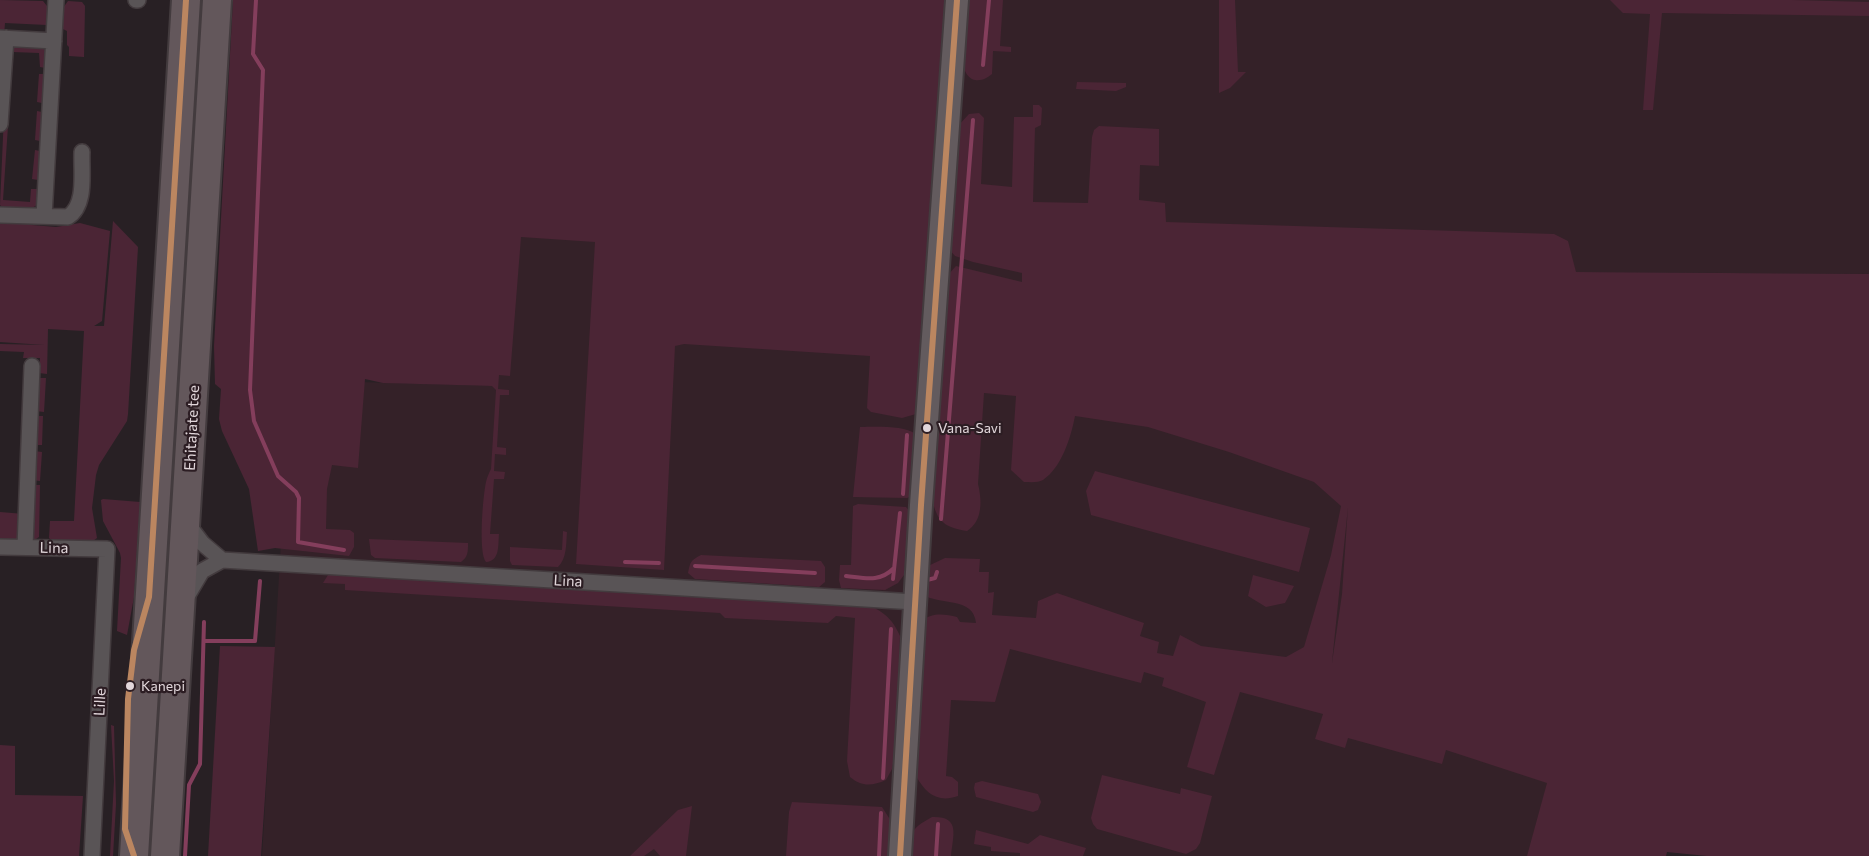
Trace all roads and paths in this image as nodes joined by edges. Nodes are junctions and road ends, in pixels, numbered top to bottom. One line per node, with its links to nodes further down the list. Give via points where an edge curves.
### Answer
1 (56, 0): 6 (street)
2 (186, 0): 21 (highway)
3 (217, 0): 13 (highway, Ehitajate tee)
4 (957, 0): 18 (street)
5 (3, 38): 6 (street); 7 (street)
6 (54, 41): 11 (street)
7 (1, 91): 8 (street)
8 (0, 124)
9 (82, 152): 11 (street, via 81,197 75,212 68,217)
10 (0, 214): 11 (street)
11 (44, 216)
12 (32, 366): 15 (street)
13 (186, 521): 17 (street, via 202,543); 19 (highway, Ehitajate tee)
14 (0, 547): 15 (street, Lina)
15 (25, 547): 16 (street, Lina)
16 (107, 549): 20 (street, Lille)
17 (222, 560): 18 (street, Lina); 19 (street, via 202,571)
18 (915, 602): 23 (street)
19 (180, 608): 22 (highway, Ehitajate tee)
20 (92, 856)
21 (134, 856)
22 (165, 856)
23 (900, 856)

